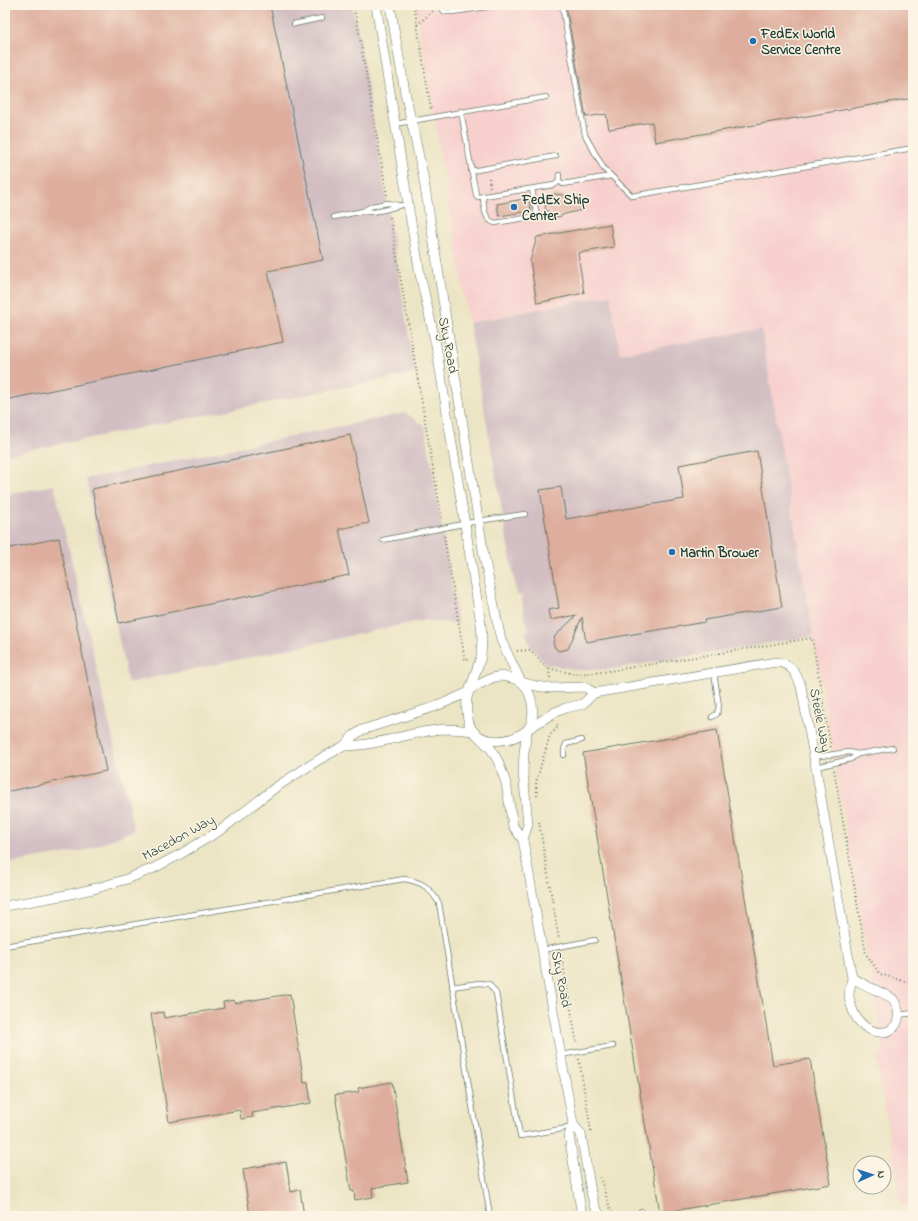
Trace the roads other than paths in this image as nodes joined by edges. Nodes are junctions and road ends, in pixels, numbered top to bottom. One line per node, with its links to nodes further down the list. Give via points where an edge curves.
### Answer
1 (376, 5): 11 (street, Sky Road)
2 (390, 5): 10 (street, Sky Road)
3 (438, 5): 5 (lane, via 446,12)
4 (562, 5): 16 (lane, via 585,135 604,169)
5 (487, 6)
6 (322, 18): 7 (lane)
7 (294, 24)
8 (546, 97): 9 (lane)
9 (461, 111): 10 (lane); 14 (lane)
10 (411, 121): 11 (lane); 25 (street, Sky Road, via 423,175)
11 (395, 124): 20 (street, Sky Road)
12 (913, 148): 16 (lane, via 632,196)
13 (556, 156): 14 (lane)
14 (472, 171): 19 (lane, via 476,195)
15 (559, 175): 17 (lane)
16 (611, 176): 17 (lane, via 563,184)
17 (559, 181): 18 (lane, via 558,184)
18 (532, 189): 19 (lane); 19 (lane, via 537,216 502,222 490,222)
19 (483, 197)
20 (408, 204): 21 (lane); 26 (street, Sky Road, via 436,345)
21 (398, 205): 22 (lane, via 373,212); 22 (lane, via 388,203 372,206)
22 (363, 211): 23 (lane)
23 (334, 217)
24 (525, 514): 25 (lane)
25 (478, 521): 26 (lane); 29 (street, Sky Road, via 497,622 507,653)
26 (465, 523): 27 (lane); 30 (street, Sky Road, via 482,639 481,657)
27 (383, 540)
28 (714, 672): 31 (street, Steele Way); 32 (lane, via 719,706 717,714); 40 (street, Steele Way, via 776,662 791,667 801,686)
29 (521, 681): 30 (street, via 508,677 492,678); 31 (street, Steele Way, via 550,688 585,687); 33 (street, via 530,694 533,709)
30 (469, 690): 34 (street, via 467,711 469,724); 36 (street, Macedon Way, via 437,706 362,730)
31 (594, 693): 33 (street, Steele Way, via 583,704 555,712)
32 (712, 718)
33 (528, 730): 34 (street, via 511,739 503,740 487,738); 42 (street, Sky Road, via 523,772 528,824)
34 (474, 732): 36 (street, Macedon Way, via 439,730); 42 (street, Sky Road, via 498,760 506,783 513,826)
35 (582, 740): 39 (lane, via 566,744)
36 (344, 746): 43 (street, Macedon Way, via 295,774 201,843 154,868 97,888)
37 (893, 748): 38 (lane)
38 (858, 754): 40 (lane, via 849,752); 41 (lane)
39 (564, 755)
40 (814, 757): 41 (street, Steele Way)
41 (816, 767): 47 (street, Steele Way)
42 (523, 840): 46 (street, Sky Road)
43 (5, 906)
44 (596, 940): 46 (lane)
45 (5, 946): 48 (lane, via 404,879 415,880 424,884 439,903)
46 (542, 950): 52 (street, Sky Road)
47 (852, 978): 50 (street, via 892,999 897,1005); 50 (street, Steele Way, via 848,997 853,1013 867,1029 877,1033 887,1032 897,1022)
48 (452, 987): 53 (lane, via 490,984 496,993 520,1136 562,1129); 54 (lane)
49 (913, 1013): 50 (lane)
50 (899, 1015)
51 (613, 1046): 52 (lane)
52 (561, 1055): 53 (street, Sky Road)
53 (573, 1124): 55 (street, Sky Road, via 569,1136); 56 (street, Sky Road, via 581,1134 591,1192)
54 (490, 1216)
55 (582, 1216)
56 (600, 1216)

